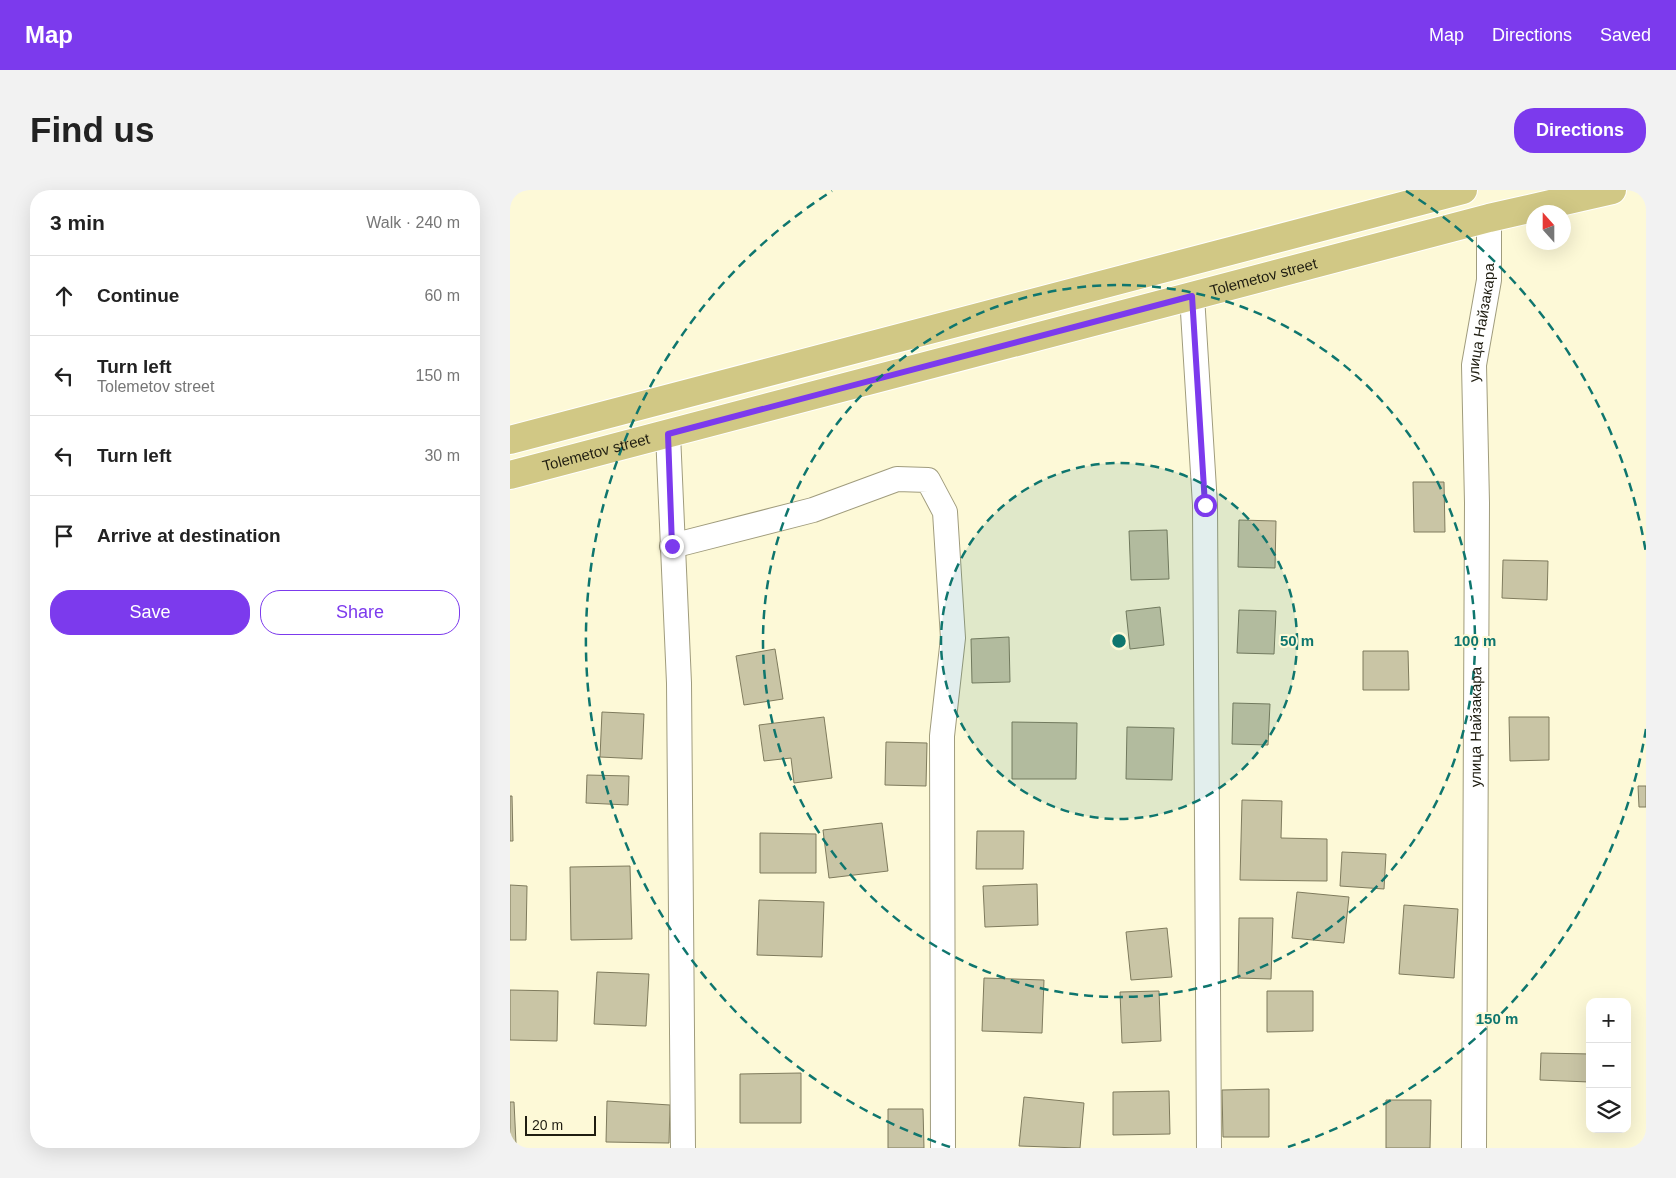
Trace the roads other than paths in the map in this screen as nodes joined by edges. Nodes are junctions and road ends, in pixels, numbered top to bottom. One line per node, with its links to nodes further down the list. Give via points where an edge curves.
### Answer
1 (1463, 190): 6 (main road)
2 (1612, 190): 3 (main road, Tolemetov street)
3 (1489, 218): 4 (main road, Tolemetov street); 12 (street, улица Найзакара, via 1489,280 1474,365 1477,503)
4 (1192, 296): 5 (main road, Tolemetov street); 11 (street, via 1205,505)
5 (668, 434): 7 (main road, Tolemetov street); 8 (street)
6 (510, 440)
7 (510, 475)
8 (672, 546): 9 (street, via 679,683); 10 (street, via 813,510 897,479 928,480 946,512 953,638 942,736)
9 (684, 1148)
10 (943, 1148)
11 (1209, 1148)
12 (1474, 1148)

